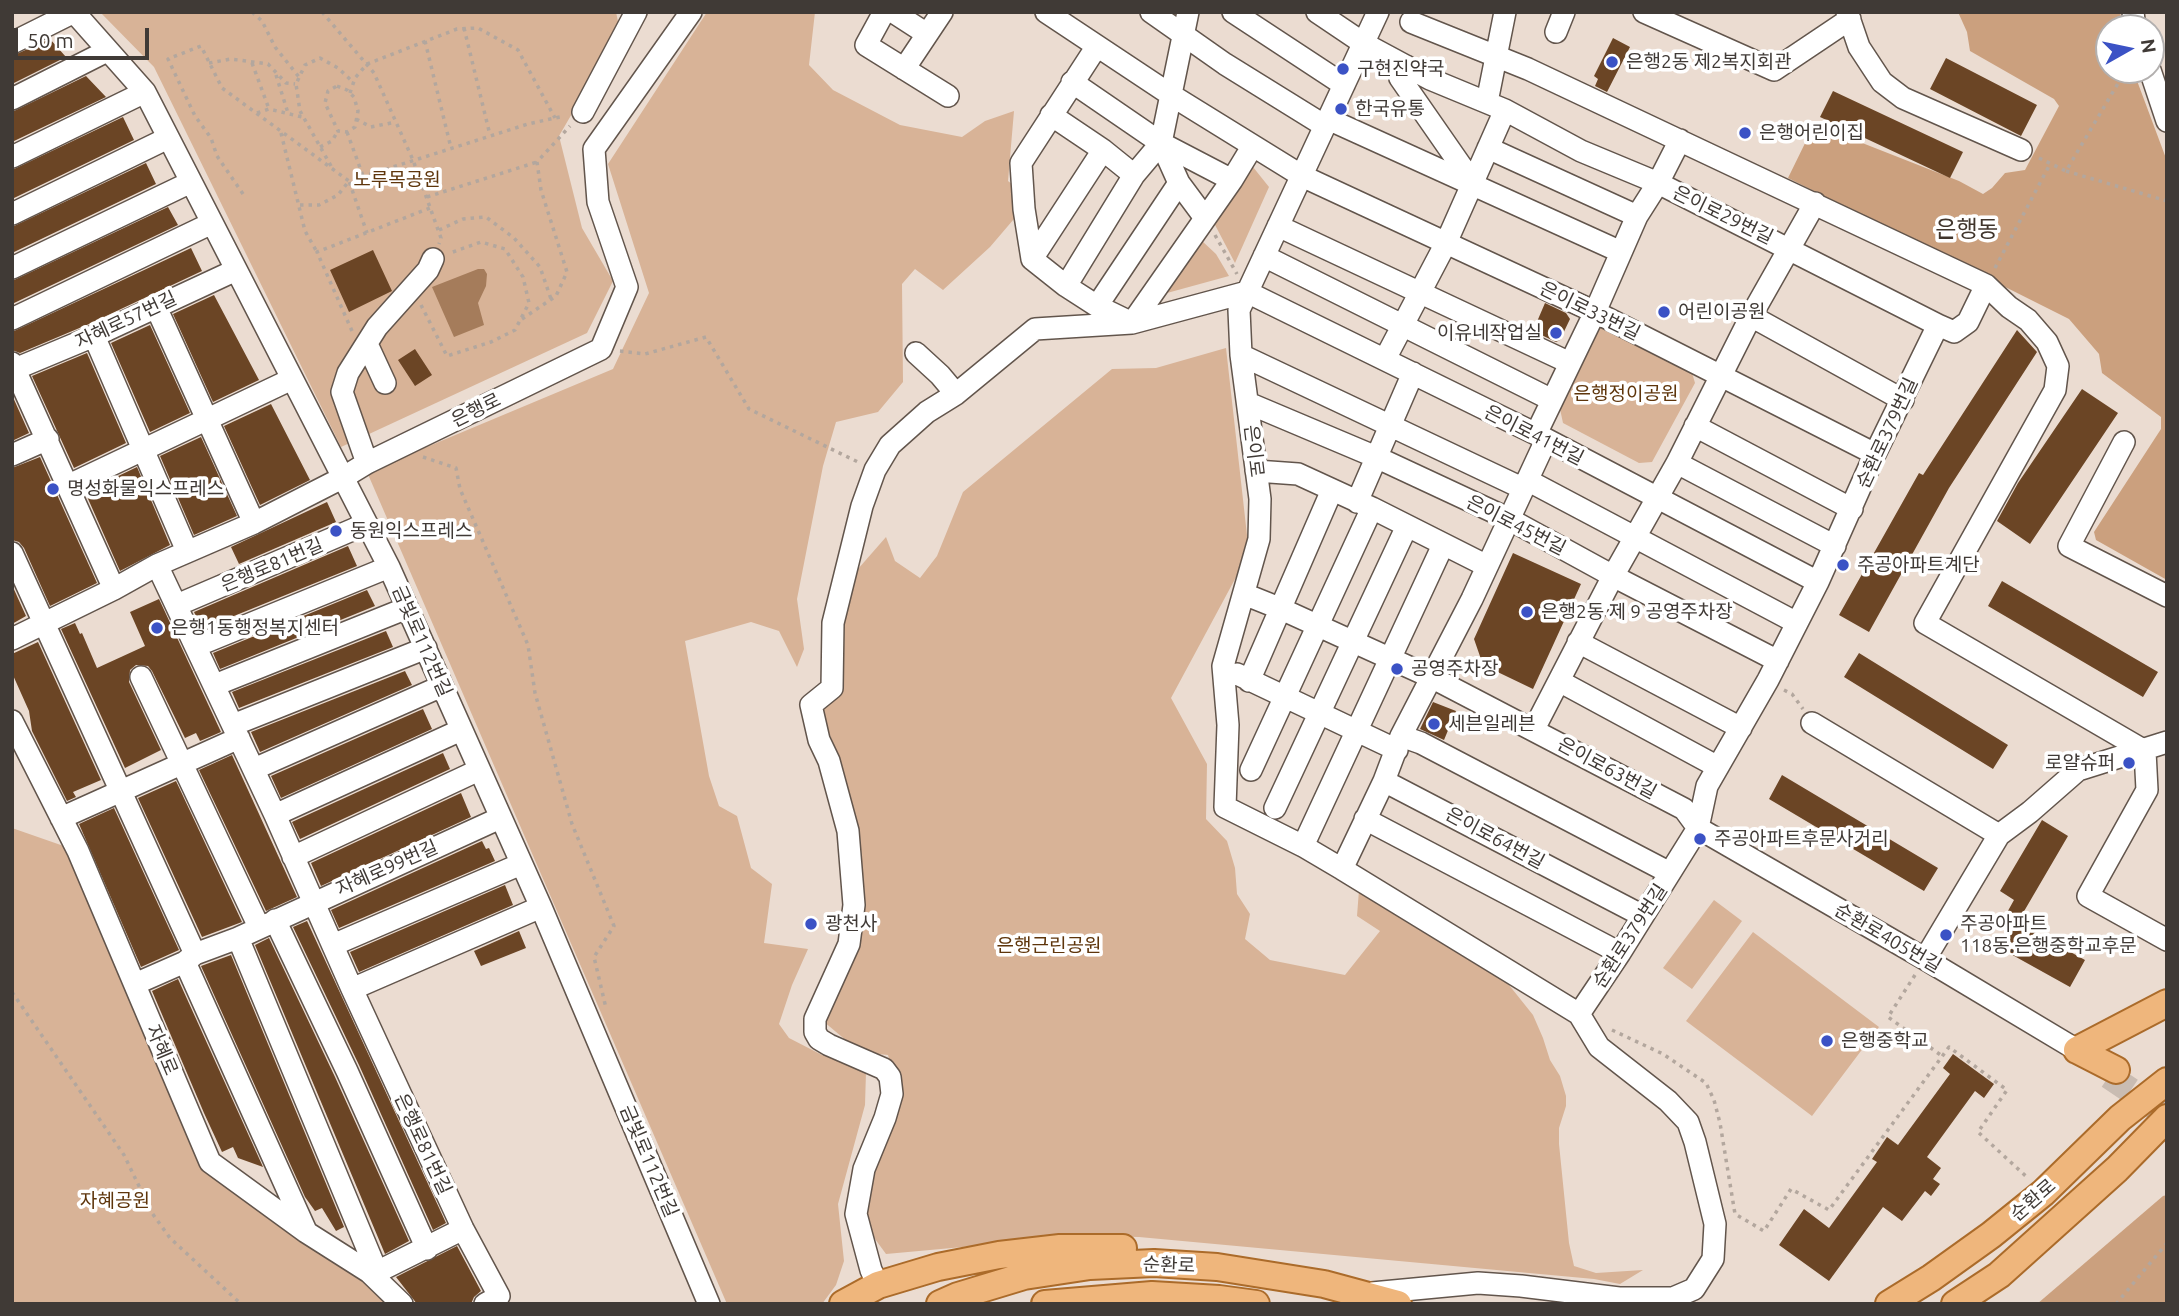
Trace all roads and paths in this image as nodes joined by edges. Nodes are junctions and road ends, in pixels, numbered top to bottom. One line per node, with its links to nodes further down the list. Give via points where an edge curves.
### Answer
1 (74, 12): 23 (street); 26 (street, 금빛로112번길)
2 (252, 12): 34 (path)
3 (322, 12): 30 (path)
4 (636, 12): 48 (street)
5 (691, 12): 149 (street, 은행로, via 594,149 598,202 627,287 601,349)
6 (884, 12): 32 (street, via 866,45)
7 (893, 12): 20 (street)
8 (942, 12): 20 (street)
9 (1046, 12): 25 (street)
10 (1151, 12): 21 (street)
11 (1188, 12): 21 (street)
12 (1233, 12): 40 (street)
13 (1317, 12): 24 (street)
14 (1378, 12): 24 (street, 은이로)
15 (1644, 12): 17 (street, via 1774,71)
16 (1503, 13): 27 (street)
17 (1849, 15): 70 (street, via 1859,47 1892,90)
18 (1411, 22): 27 (street)
19 (464, 29): 22 (path); 54 (path, via 478,28 518,50); 61 (path)
20 (927, 34): 32 (street)
21 (1185, 35): 43 (street); 57 (street)
22 (425, 41): 30 (path); 67 (path)
23 (12, 43)
24 (1363, 43): 31 (street, 은이로29번길); 40 (street, 은이로)
25 (1097, 46): 36 (street); 43 (street)
26 (107, 51): 41 (street, 금빛로112번길); 45 (street)
27 (1496, 55): 46 (street); 63 (street)
28 (209, 63): 29 (path, via 232,59); 50 (path, via 222,88); 86 (path, via 201,46 168,59 217,156)
29 (252, 63): 33 (path, via 268,64); 47 (path)
30 (367, 64): 35 (path); 56 (path)
31 (1406, 66): 46 (street, 은이로29번길); 84 (street, via 1400,78)
32 (904, 69): 44 (street)
33 (275, 73): 37 (path, via 286,83); 51 (path)
34 (299, 77): 35 (path, via 305,65 320,58); 37 (path)
35 (353, 82): 42 (path)
36 (1072, 82): 52 (street); 64 (street)
37 (296, 84): 53 (path)
38 (2118, 84): 76 (path)
39 (2155, 84): 49 (street)
40 (1344, 85): 57 (street, 은이로)
41 (145, 92): 62 (street, 금빛로112번길); 71 (street)
42 (349, 93): 55 (path, via 358,111); 59 (path, via 337,86 328,90 325,103)
43 (1171, 95): 64 (street); 66 (street)
44 (948, 96)
45 (12, 99)
46 (1496, 106): 68 (street); 85 (street, 은이로29번길, via 1581,151)
47 (269, 109): 50 (path); 51 (path)
48 (583, 112): 54 (path); 73 (path)
49 (2165, 112)
50 (257, 113): 58 (path)
51 (288, 113): 53 (path)
52 (1051, 115): 69 (street); 105 (street, via 1021,163)
53 (304, 117): 65 (path)
54 (555, 118): 61 (path)
55 (356, 119): 56 (path, via 371,127); 60 (path, via 355,127)
56 (397, 122): 72 (path)
57 (1326, 123): 78 (street, 은이로); 84 (street)
58 (281, 131): 75 (path); 90 (path)
59 (338, 131): 60 (path); 65 (path)
60 (347, 132): 79 (path)
61 (490, 136): 67 (path)
62 (168, 138): 82 (street, 금빛로112번길); 92 (street)
63 (1680, 140): 85 (street); 89 (street)
64 (1161, 143): 77 (street); 80 (street); 83 (street)
65 (320, 147): 75 (path)
66 (1252, 147): 78 (street); 80 (street)
67 (452, 148): 72 (path)
68 (1488, 148): 84 (street); 93 (street)
69 (1103, 150): 77 (street); 105 (street)
70 (2021, 150): 74 (path)
71 (12, 157)
72 (413, 160): 79 (path); 87 (path)
73 (537, 163): 87 (path); 113 (path, via 567,272)
74 (2050, 164): 76 (path); 108 (path)
75 (333, 169): 81 (path)
76 (2066, 172): 88 (path)
77 (1135, 175): 109 (street)
78 (1302, 176): 96 (street, 은이로); 99 (street, 은이로33번길)
79 (363, 177): 81 (path)
80 (1232, 180): 94 (street)
81 (349, 181): 90 (path, via 338,195 319,205); 98 (path)
82 (191, 182): 95 (street, 금빛로112번길); 106 (street)
83 (1179, 183): 94 (street); 114 (street)
84 (1473, 183): 99 (street); 102 (street)
85 (1658, 183): 93 (street); 100 (street, 은이로29번길)
86 (243, 194)
87 (427, 197): 91 (path)
88 (2167, 201)
89 (1815, 203): 100 (street); 108 (street)
90 (300, 205): 101 (path, via 305,231)
91 (430, 208): 97 (path); 98 (path)
92 (12, 214)
93 (1637, 215): 102 (street)
94 (1205, 218): 111 (path); 120 (street)
95 (212, 223): 107 (street, 금빛로112번길); 118 (street)
96 (1278, 226): 103 (street, 은이로); 112 (street)
97 (439, 230): 104 (path, via 441,238); 113 (path, via 463,219 486,217 514,237 540,267)
98 (368, 233): 101 (path)
99 (1446, 243): 112 (street); 116 (street, 은이로33번길)
100 (1790, 249): 117 (street); 121 (street, 은이로29번길)
101 (317, 252): 124 (path)
102 (1621, 252): 116 (street)
103 (1264, 256): 111 (street, 은이로); 122 (street)
104 (433, 258): 110 (street); 119 (path, via 481,243 505,249 523,277 529,303)
105 (1032, 259): 109 (street)
106 (12, 268)
107 (236, 270): 115 (street, 자혜로57번길); 133 (street, 금빛로112번길)
108 (1986, 285): 121 (street, via 1968,322 1954,332); 209 (street, via 2047,342 2059,366 2055,390 1925,623)
109 (1066, 286): 114 (street)
110 (412, 288): 119 (path, via 447,356 491,342 515,330); 124 (street)
111 (1247, 292): 120 (street); 127 (street, 은이로, via 1239,310); 128 (street, 은이로41번길)
112 (1420, 292): 122 (street); 129 (street)
113 (551, 299): 119 (path)
114 (1097, 306): 120 (street)
115 (156, 307): 123 (street, 자혜로57번길); 139 (street)
116 (1595, 312): 129 (street); 132 (street, 은이로33번길)
117 (1751, 316): 132 (street); 137 (street)
118 (12, 319)
119 (520, 320)
120 (1132, 323): 135 (street, via 1035,329)
121 (1938, 325): 137 (street, 순환로379번길)
122 (1401, 327): 128 (street); 136 (street)
123 (94, 336): 130 (street, 자혜로57번길); 145 (street)
124 (364, 348): 134 (street); 149 (street, via 342,392)
125 (916, 353): 135 (street)
126 (645, 354): 152 (path, via 706,337 749,409)
127 (1241, 355): 138 (street, 은이로); 140 (street)
128 (1385, 359): 131 (street, 은이로41번길)
129 (1570, 363): 136 (street)
130 (14, 366): 143 (street, 자혜로57번길)
131 (1413, 373): 140 (street); 142 (street, 은이로41번길)
132 (1723, 375): 141 (street); 146 (street, 은이로33번길)
133 (292, 379): 139 (street); 154 (street, 금빛로112번길)
134 (384, 383)
135 (956, 394): 152 (street, via 890,445)
136 (1552, 400): 142 (street)
137 (1903, 400): 146 (street, 순환로379번길)
138 (1248, 403): 148 (street, 은이로45번길); 153 (street, 은이로)
139 (205, 419): 145 (street); 162 (street)
140 (1389, 425): 148 (street); 155 (street)
141 (1695, 426): 150 (street); 160 (street)
142 (1541, 437): 155 (street); 158 (street, 은이로41번길)
143 (48, 439): 147 (street); 156 (street, 자혜로57번길)
144 (2124, 442): 177 (street, via 2069,546)
145 (144, 447): 156 (street); 168 (street)
146 (1875, 454): 160 (street, 순환로379번길)
147 (12, 455)
148 (1376, 457): 159 (street); 161 (street, 은이로45번길)
149 (367, 463): 154 (street, 은행로)
150 (1677, 463): 158 (street); 167 (street)
151 (456, 468): 244 (path, via 460,489 528,645 535,693 572,824 614,926 594,957)
152 (875, 470): 260 (street, via 832,623 832,688 811,705 848,831 854,905 849,944 815,1019 815,1032 829,1045 884,1069 892,1094 864,1168 856,1214)
153 (1256, 471): 157 (street, via 1298,474); 176 (street, 은이로, via 1259,540)
154 (344, 477): 162 (street, 은행로); 163 (street, 금빛로112번길)
155 (1525, 484): 161 (street); 165 (street)
156 (69, 485): 175 (street, 자혜로57번길)
157 (1332, 490): 159 (street); 179 (street)
158 (1656, 499): 165 (street); 174 (street, 은이로41번길)
159 (1365, 505): 164 (street); 183 (street)
160 (1852, 509): 167 (street, 순환로379번길)
161 (1509, 519): 172 (street); 173 (street, 은이로45번길)
162 (254, 523): 168 (street, 은행로)
163 (366, 524): 171 (street, 금빛로112번길); 178 (street, 은행로81번길)
164 (1406, 526): 166 (street); 185 (street)
165 (1636, 536): 173 (street); 181 (street)
166 (1443, 545): 172 (street); 189 (street)
167 (1835, 546): 174 (street, 순환로379번길)
168 (187, 551): 170 (street, 은행로)
169 (12, 553): 182 (street)
170 (157, 565): 175 (street, 은행로); 178 (street, 은행로81번길)
171 (389, 566): 180 (street, 금빛로112번길); 187 (street)
172 (1486, 566): 193 (street)
173 (1613, 576): 186 (street); 190 (street, 은이로45번길)
174 (1818, 582): 181 (street, 순환로379번길)
175 (114, 589): 182 (street, 은행로)
176 (1244, 594): 179 (street, 은이로63번길); 191 (street, 은이로)
177 (2167, 596)
178 (177, 605): 187 (street, 은행로81번길)
179 (1279, 607): 183 (street, 은이로63번길); 194 (street)
180 (407, 608): 188 (street, 금빛로112번길); 196 (street)
181 (1797, 623): 190 (street, 순환로379번길)
182 (43, 624): 184 (street, 은행로); 216 (street)
183 (1318, 625): 185 (street, 은이로63번길); 198 (street)
184 (12, 639)
185 (1354, 641): 189 (street, 은이로63번길); 199 (street)
186 (1578, 642): 195 (street); 202 (street)
187 (197, 646): 196 (street, 은행로81번길)
188 (426, 648): 197 (street, 금빛로112번길); 206 (street)
189 (1390, 658): 193 (street, 은이로63번길); 203 (street)
190 (1778, 661): 202 (street, 순환로379번길)
191 (1223, 666): 194 (street); 224 (street, via 1228,725 1225,807)
192 (141, 677): 210 (street)
193 (1433, 678): 204 (street, 은이로63번길); 208 (street)
194 (1249, 681): 198 (street)
195 (1559, 681): 204 (street); 211 (street)
196 (215, 685): 206 (street, 은행로81번길)
197 (442, 686): 205 (street, 금빛로112번길); 212 (street)
198 (1286, 697): 199 (street); 213 (street)
199 (1321, 713): 203 (street); 217 (street)
200 (12, 721): 219 (street, 자혜로)
201 (1812, 723): 223 (street)
202 (1741, 728): 211 (street, 순환로379번길)
203 (1356, 729): 208 (street); 224 (street)
204 (1534, 729): 222 (street, 은이로63번길, via 1684,809)
205 (461, 730): 214 (street, 금빛로112번길); 218 (street)
206 (236, 732): 210 (street); 212 (street, 은행로81번길)
207 (2167, 742): 209 (street)
208 (1399, 743): 215 (street); 228 (street, via 1421,743)
209 (2144, 751): 223 (street, via 2078,770); 234 (street, via 2147,790 2088,896)
210 (181, 764): 216 (street); 232 (street)
211 (1718, 768): 222 (street, 순환로379번길, via 1707,786)
212 (254, 769): 218 (street, 은행로81번길)
213 (1251, 770)
214 (479, 771): 220 (street, 금빛로112번길); 225 (street)
215 (1384, 780): 221 (street); 231 (street, 은이로64번길)
216 (121, 790): 219 (street); 237 (street)
217 (1275, 808)
218 (275, 815): 225 (street, 은행로81번길)
219 (61, 818): 239 (street, 자혜로)
220 (500, 818): 226 (street, 금빛로112번길); 229 (street, 자혜로99번길)
221 (1365, 819): 227 (street); 236 (street)
222 (1698, 828): 228 (street, 순환로379번길); 238 (street, 순환로405번길)
223 (1999, 835): 238 (street)
224 (1303, 846): 227 (street)
225 (293, 857): 229 (street, 은행로81번길)
226 (521, 864): 230 (street, 금빛로112번길); 235 (street)
227 (1342, 869): 245 (street)
228 (1670, 873): 231 (street, 순환로379번길)
229 (313, 902): 232 (street, 자혜로99번길); 235 (street, 은행로81번길)
230 (541, 907): 241 (street); 265 (street, 금빛로112번길)
231 (1643, 916): 236 (street, 순환로379번길)
232 (267, 923): 233 (street, 자혜로99번길); 257 (street, via 347,1072)
233 (238, 938): 237 (street, 자혜로99번길); 259 (street)
234 (2167, 940)
235 (333, 945): 241 (street, 은행로81번길)
236 (1620, 953): 245 (street, 순환로379번길)
237 (190, 958): 239 (street, 자혜로99번길); 255 (street)
238 (1925, 959): 246 (street, 순환로405번길)
239 (135, 984): 255 (street, 자혜로, via 210,1162)
240 (1907, 987): 247 (path, via 1888,1017)
241 (352, 989): 254 (street, 은행로81번길)
242 (12, 992): 263 (path, via 124,1155 152,1213 170,1238)
243 (2167, 1003): 246 (main road)
244 (607, 1009)
245 (1579, 1014): 247 (path, via 1663,1054 1706,1083 1720,1123 1735,1214 1764,1231 1791,1189 1829,1210); 261 (street, via 1599,1047 1688,1122 1715,1224 1713,1259 1694,1289 1673,1298 1619,1298 1478,1283)
246 (2077, 1050): 248 (main road)
247 (1942, 1056): 253 (path, via 1949,1047 2007,1090 1978,1132)
248 (2112, 1073)
249 (2167, 1081): 253 (main road, 순환로, via 2120,1118)
250 (2167, 1118): 252 (main road, 순환로)
251 (2167, 1137): 252 (main road)
252 (2117, 1169): 272 (main road, 순환로, via 1999,1275)
253 (2043, 1193): 271 (main road, 순환로, via 1991,1236)
254 (463, 1229): 257 (street); 262 (street, 은행로81번길)
255 (306, 1232): 259 (street, 자혜로)
256 (2167, 1243): 273 (path)
257 (427, 1249): 259 (street)
258 (1217, 1266): 260 (main road, via 1130,1248 1060,1248 937,1267); 261 (main road, 순환로); 267 (main road, 순환로, via 1090,1266 1024,1276)
259 (373, 1272): 264 (street, 자혜로)
260 (878, 1286): 266 (main road)
261 (1360, 1294): 270 (main road, 순환로)
262 (492, 1300)
263 (241, 1304)
264 (402, 1304)
265 (709, 1304)
266 (843, 1304)
267 (940, 1304)
268 (1045, 1304): 269 (main road, 순환로, via 1152,1295)
269 (1256, 1304)
270 (1398, 1304)
271 (1889, 1304)
272 (1955, 1304)
273 (2116, 1304)

